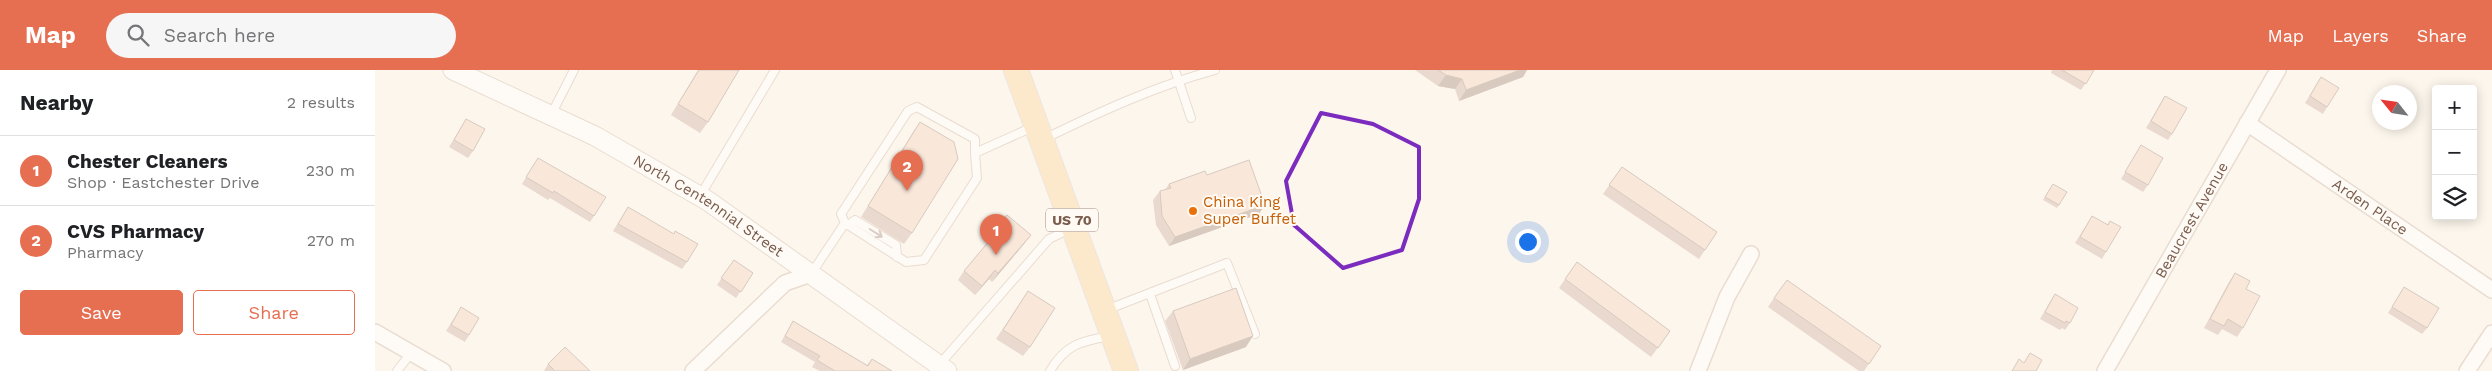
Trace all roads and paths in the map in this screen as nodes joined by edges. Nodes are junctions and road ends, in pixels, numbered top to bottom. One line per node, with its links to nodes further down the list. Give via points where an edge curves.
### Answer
1 (453, 70): 9 (street, North Centennial Street)
2 (574, 70): 9 (lane)
3 (775, 70): 14 (lane)
4 (1016, 70): 12 (main road, US 70)
5 (1175, 70): 8 (lane)
6 (1215, 70): 8 (lane)
7 (2278, 70): 11 (street, Beaucrest Avenue)
8 (1178, 80): 10 (lane); 12 (lane, via 1086,118)
9 (551, 115): 14 (street, North Centennial Street, via 595,136)
10 (1191, 118)
11 (2247, 123): 19 (street, Arden Place); 35 (street, Beaucrest Avenue)
12 (1039, 133): 13 (lane); 16 (main road, US 70)
13 (975, 153): 15 (lane, via 977,178 924,260 906,262); 15 (lane, via 975,139 917,107 908,111 841,214)
14 (700, 196): 18 (street, North Centennial Street)
15 (846, 224): 18 (lane)
16 (1074, 227): 21 (main road, US 70); 28 (lane, via 1049,239)
17 (1751, 254): 34 (street, via 1727,297)
18 (811, 274): 28 (street, North Centennial Street); 31 (street, via 785,283)
19 (2492, 290)
20 (1150, 294): 21 (lane); 24 (lane, via 1227,263); 27 (lane)
21 (1104, 311): 25 (main road, US 70)
22 (375, 332): 26 (street)
23 (2492, 333): 36 (street)
24 (1255, 334)
25 (1113, 335): 32 (lane, via 1079,342 1058,357); 33 (main road, US 70)
26 (411, 352): 29 (lane); 30 (street)
27 (1175, 366)
28 (943, 368)
29 (397, 371)
30 (443, 371)
31 (693, 371)
32 (1050, 371)
33 (1126, 371)
34 (1697, 371)
35 (2105, 371)
36 (2467, 371)

